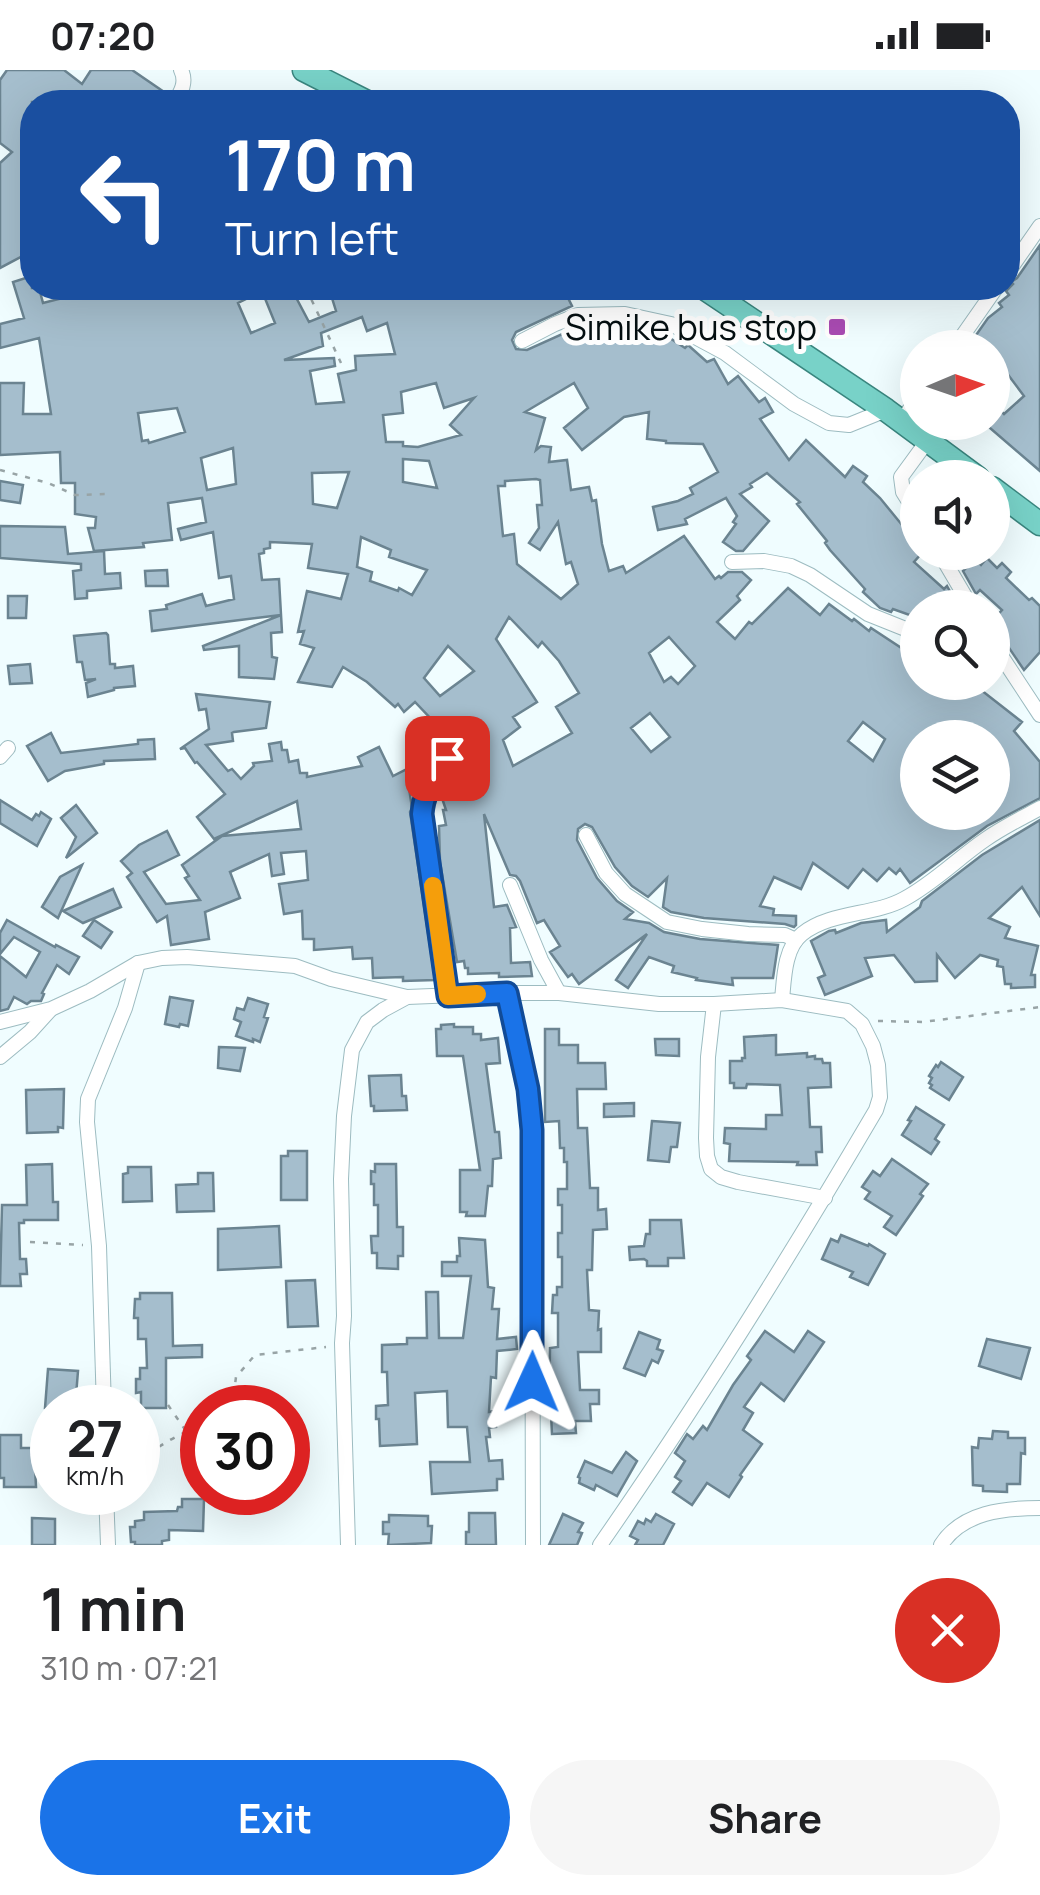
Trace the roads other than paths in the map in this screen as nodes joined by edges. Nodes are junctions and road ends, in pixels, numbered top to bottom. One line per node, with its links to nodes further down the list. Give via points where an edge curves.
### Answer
1 (304, 70): 2 (highway)
2 (343, 90)
3 (1040, 226): 4 (street)
4 (1020, 255)
5 (722, 300): 10 (highway)
6 (988, 300): 7 (street)
7 (967, 330)
8 (522, 342): 10 (street, via 578,315 625,314 671,324 829,423)
9 (900, 411): 10 (street)
10 (894, 415): 11 (highway)
11 (900, 419)
12 (928, 440): 13 (street); 14 (highway)
13 (913, 460)
14 (954, 460)
15 (1010, 502): 16 (highway)
16 (1040, 524)
17 (732, 562): 18 (street, via 791,566)
18 (900, 627)
19 (1010, 676): 20 (street)
20 (1040, 716)
21 (447, 758): 29 (street, via 428,786 422,814)
22 (1040, 808): 25 (street, via 989,836 908,898 820,924)
23 (586, 835): 25 (street, via 625,894 667,922)
24 (510, 885): 28 (street)
25 (796, 940): 31 (street)
26 (138, 964): 30 (street, via 187,957 296,966); 33 (street); 37 (street, via 88,1099)
27 (507, 993): 28 (street); 29 (street); 42 (street, via 532,1130)
28 (559, 993): 32 (street)
29 (448, 996): 30 (street)
30 (407, 998): 41 (street, via 367,1022 352,1050 344,1116)
31 (782, 1000): 32 (street); 36 (street, via 847,1011 868,1034 878,1065 876,1110)
32 (714, 1004): 36 (street, via 710,1169 738,1182)
33 (51, 1009): 34 (street); 35 (street)
34 (0, 1022)
35 (0, 1057)
36 (825, 1198): 43 (street)
37 (103, 1385)
38 (1040, 1508): 44 (street, via 984,1514 961,1524)
39 (107, 1515): 40 (street)
40 (108, 1545)
41 (348, 1545)
42 (533, 1545)
43 (600, 1545)
44 (941, 1545)

